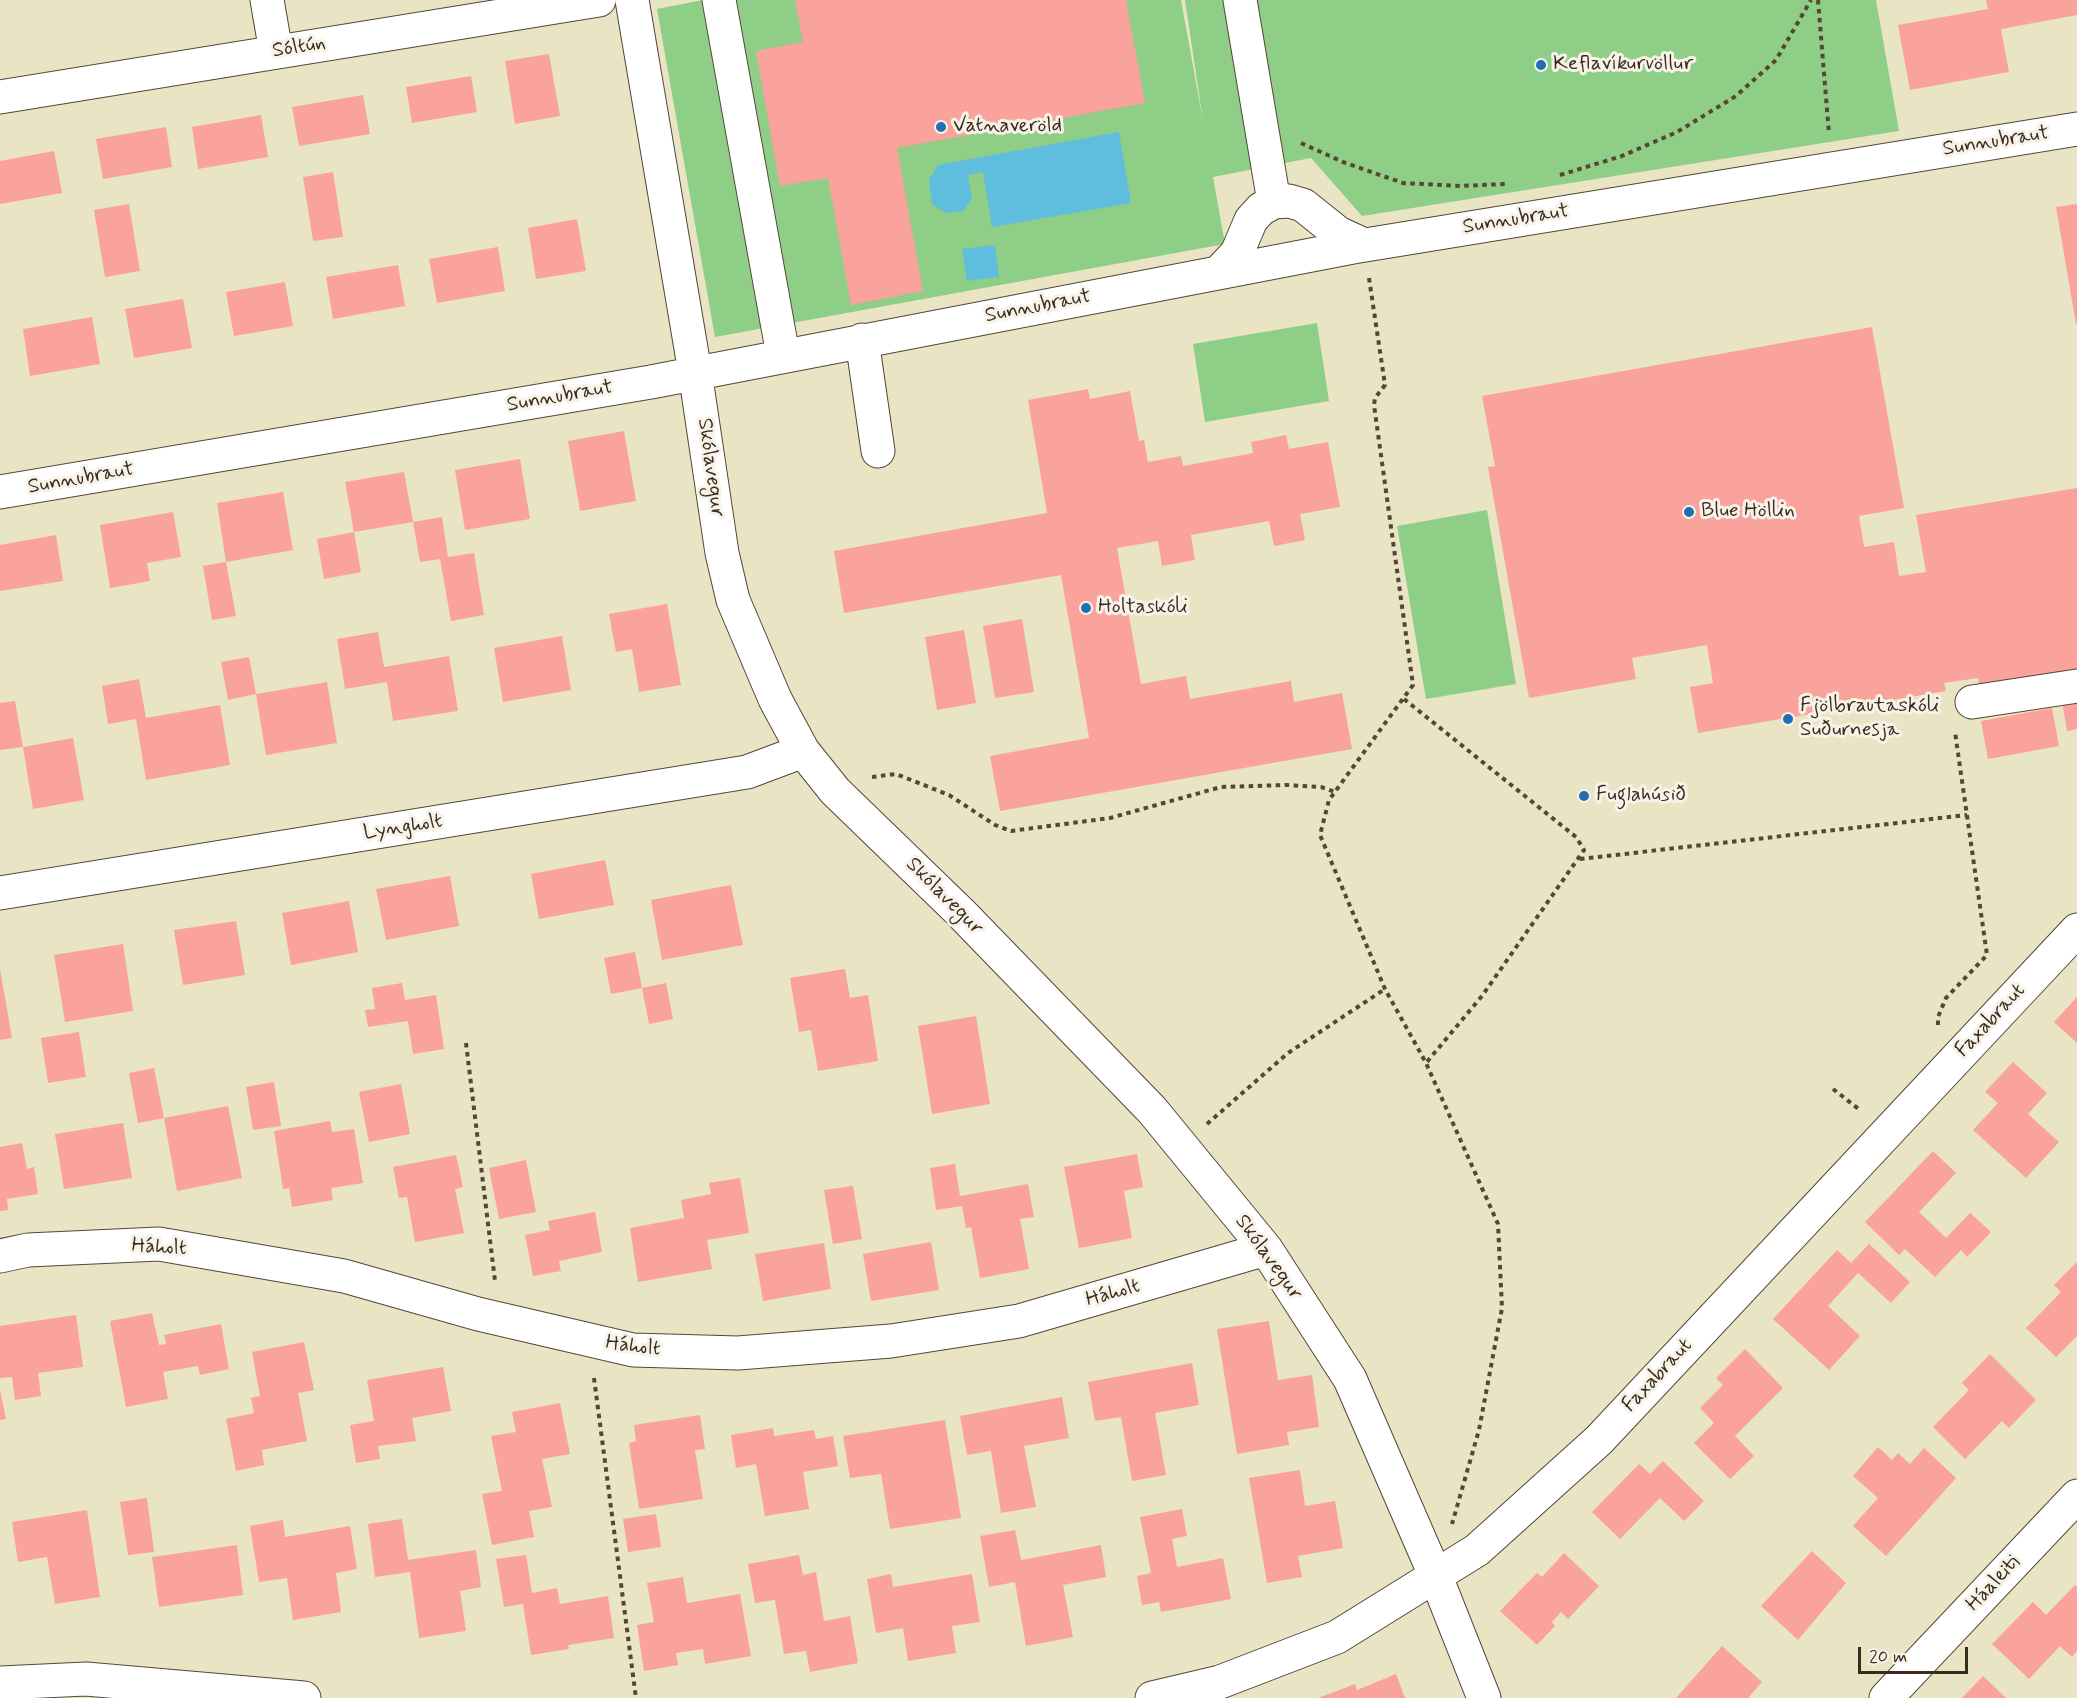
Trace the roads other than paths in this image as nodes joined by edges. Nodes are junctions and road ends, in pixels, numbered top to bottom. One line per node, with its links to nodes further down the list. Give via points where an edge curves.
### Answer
1 (267, 0): 6 (street)
2 (599, 0): 6 (street, Sóltún)
3 (632, 0): 14 (street, Skólavegur)
4 (719, 0): 13 (street)
5 (1240, 0): 9 (street)
6 (276, 52): 7 (street, Sóltún)
7 (0, 97)
8 (2077, 129): 10 (street, Sunnubraut)
9 (1274, 202): 10 (street, via 1303,205 1338,233); 11 (street, via 1251,220 1237,253)
10 (1364, 245): 11 (street, Sunnubraut)
11 (1219, 272): 12 (street, Sunnubraut)
12 (862, 340): 13 (street, Sunnubraut); 15 (street)
13 (783, 355): 14 (street, Sunnubraut)
14 (695, 372): 16 (street, Sunnubraut); 19 (street, Skólavegur, via 722,553 733,600 752,650)
15 (878, 451)
16 (0, 492)
17 (2077, 686): 18 (street)
18 (1963, 713)
19 (803, 751): 20 (street, Lyngholt, via 747,772); 22 (street, Skólavegur, via 835,791 1152,1110)
20 (0, 893)
21 (2077, 930): 25 (street, Faxabraut, via 1599,1440 1477,1550)
22 (1266, 1249): 23 (street, Háholt, via 1019,1321 891,1341 738,1353 633,1350 344,1276 159,1244); 25 (street, Skólavegur, via 1350,1379)
23 (0, 1256)
24 (2077, 1496): 31 (street, Háaleiti)
25 (1436, 1577): 29 (street, Faxabraut, via 1337,1637 1220,1682); 30 (street, Skólavegur)
26 (0, 1683): 27 (street, via 86,1679)
27 (250, 1695): 28 (street)
28 (304, 1698)
29 (1152, 1698)
30 (1484, 1698)
31 (1886, 1698)

